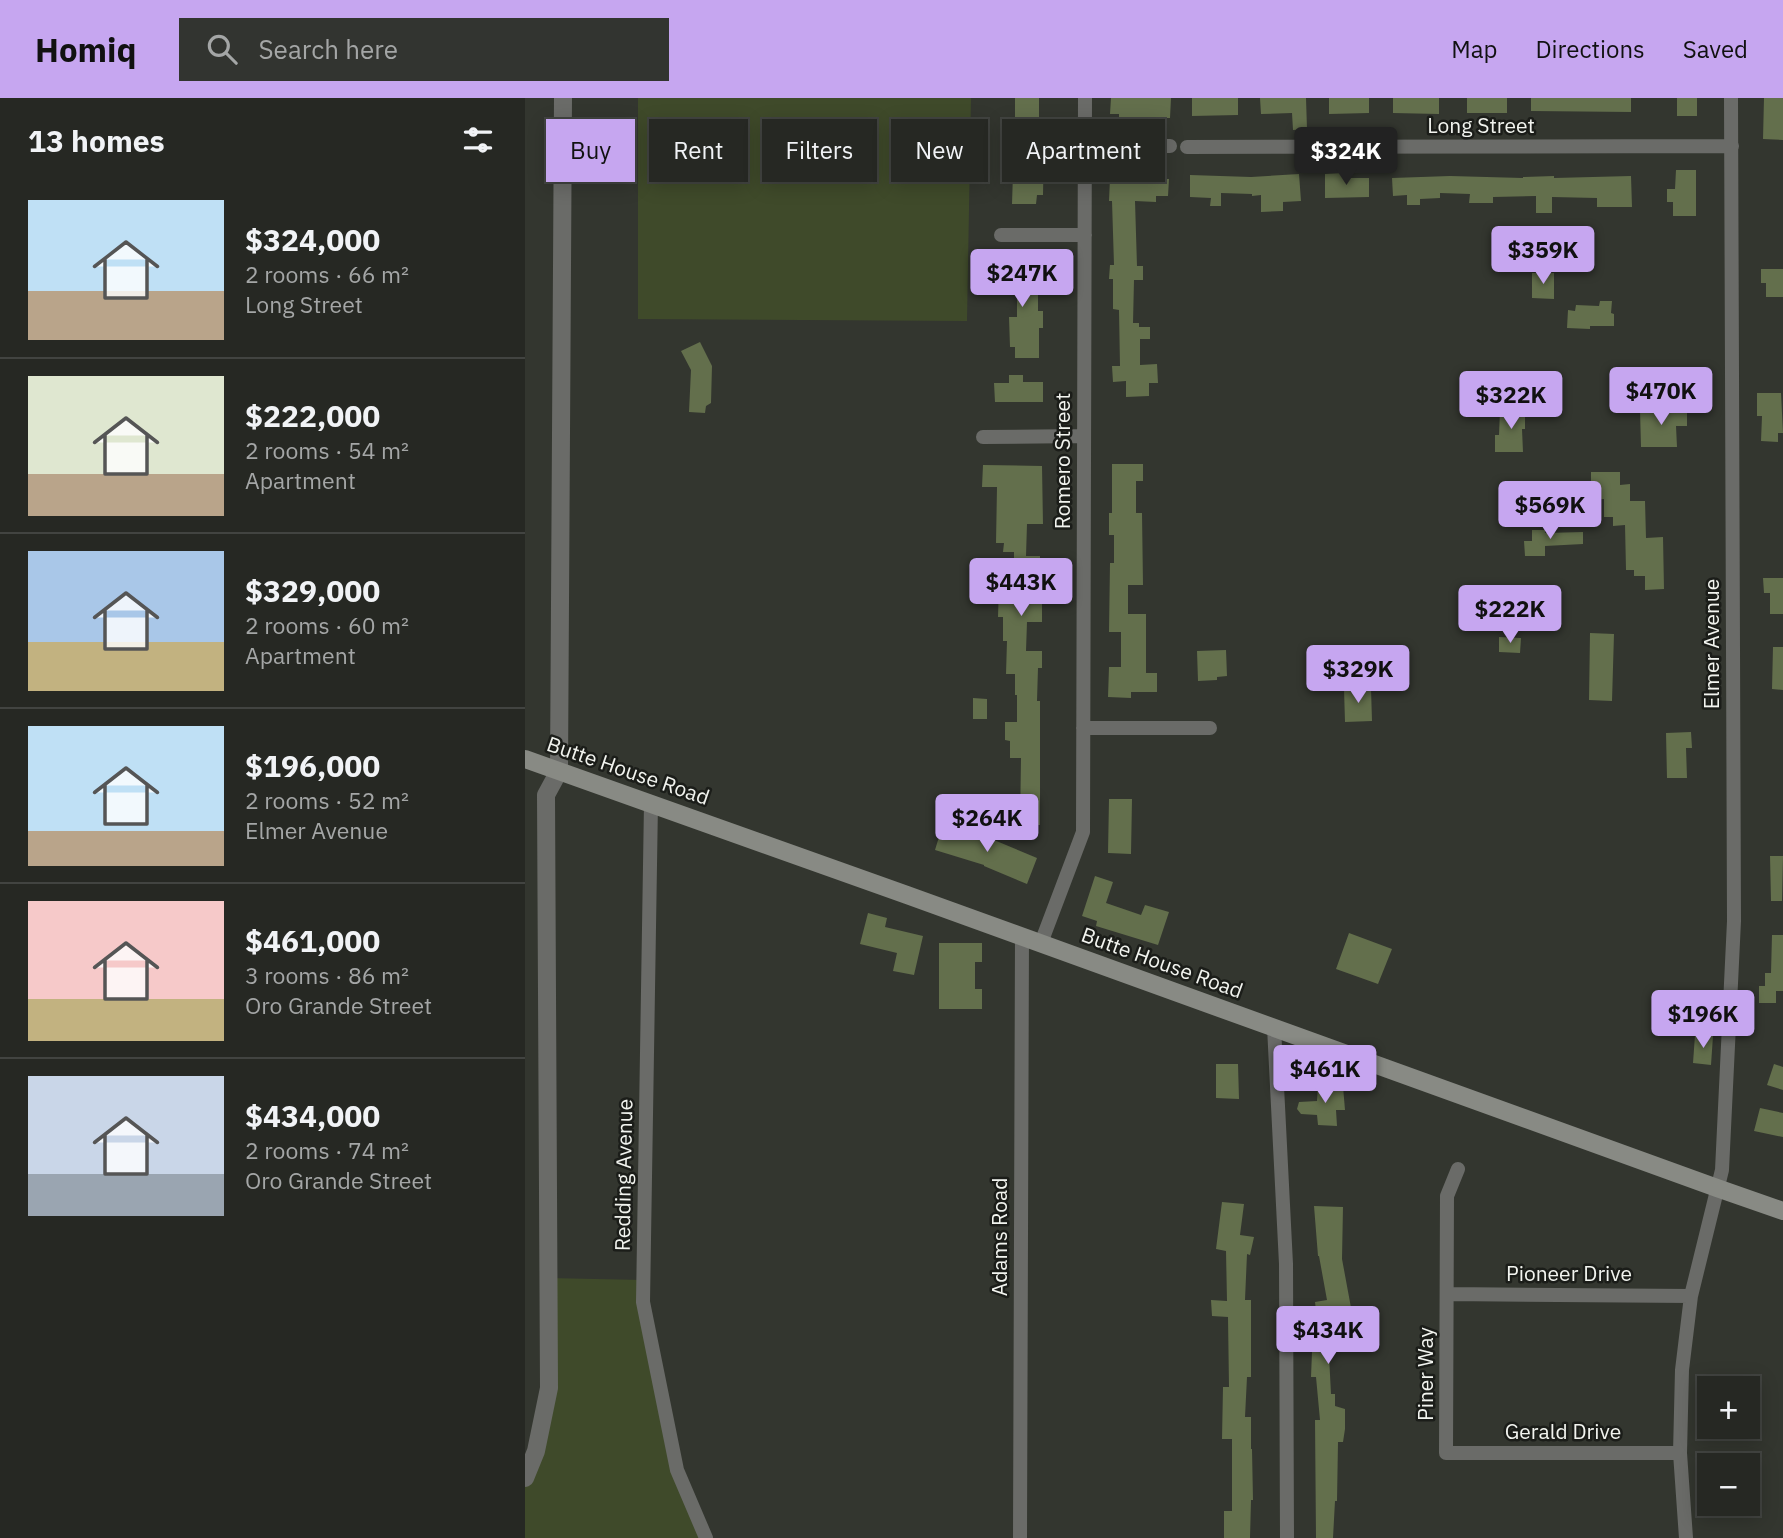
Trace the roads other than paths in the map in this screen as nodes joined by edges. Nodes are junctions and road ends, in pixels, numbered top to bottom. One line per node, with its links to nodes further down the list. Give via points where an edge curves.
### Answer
1 (563, 98): 17 (street)
2 (1086, 98): 4 (street, Romero Street)
3 (1731, 98): 7 (street, Elmer Avenue)
4 (1086, 119)
5 (1165, 146): 6 (street)
6 (1170, 146)
7 (1732, 146): 8 (street, Long Street); 23 (street, Elmer Avenue, via 1734,921 1722,1170)
8 (1188, 147)
9 (1085, 182): 11 (street, Romero Street)
10 (1001, 234): 11 (street)
11 (1085, 234): 12 (street, Romero Street)
12 (1084, 436): 13 (street); 14 (street, Romero Street)
13 (983, 437)
14 (1083, 728): 15 (street); 20 (street, Romero Street, via 1083,832)
15 (1210, 728)
16 (525, 759): 17 (main road, Butte House Road)
17 (559, 771): 18 (main road, Butte House Road); 29 (street, via 547,795 549,1388 536,1451)
18 (651, 803): 19 (main road, Butte House Road); 30 (street, Redding Avenue, via 643,1302 677,1470)
19 (1022, 936): 20 (main road, Butte House Road); 31 (street, Adams Road)
20 (1041, 943): 21 (main road, Butte House Road)
21 (1274, 1027): 23 (main road, Butte House Road); 32 (street, via 1286,1264)
22 (1458, 1169): 25 (street, Piner Way, via 1447,1196)
23 (1717, 1188): 24 (main road, Butte House Road); 26 (street, Elmer Avenue)
24 (1783, 1210)
25 (1447, 1294): 26 (street, Pioneer Drive); 27 (street, Piner Way)
26 (1691, 1296): 28 (street, Elmer Avenue, via 1682,1370)
27 (1446, 1453): 28 (street, Gerald Drive)
28 (1680, 1453): 33 (street, Elmer Avenue)
29 (525, 1478)
30 (706, 1538)
31 (1020, 1538)
32 (1287, 1538)
33 (1686, 1538)

